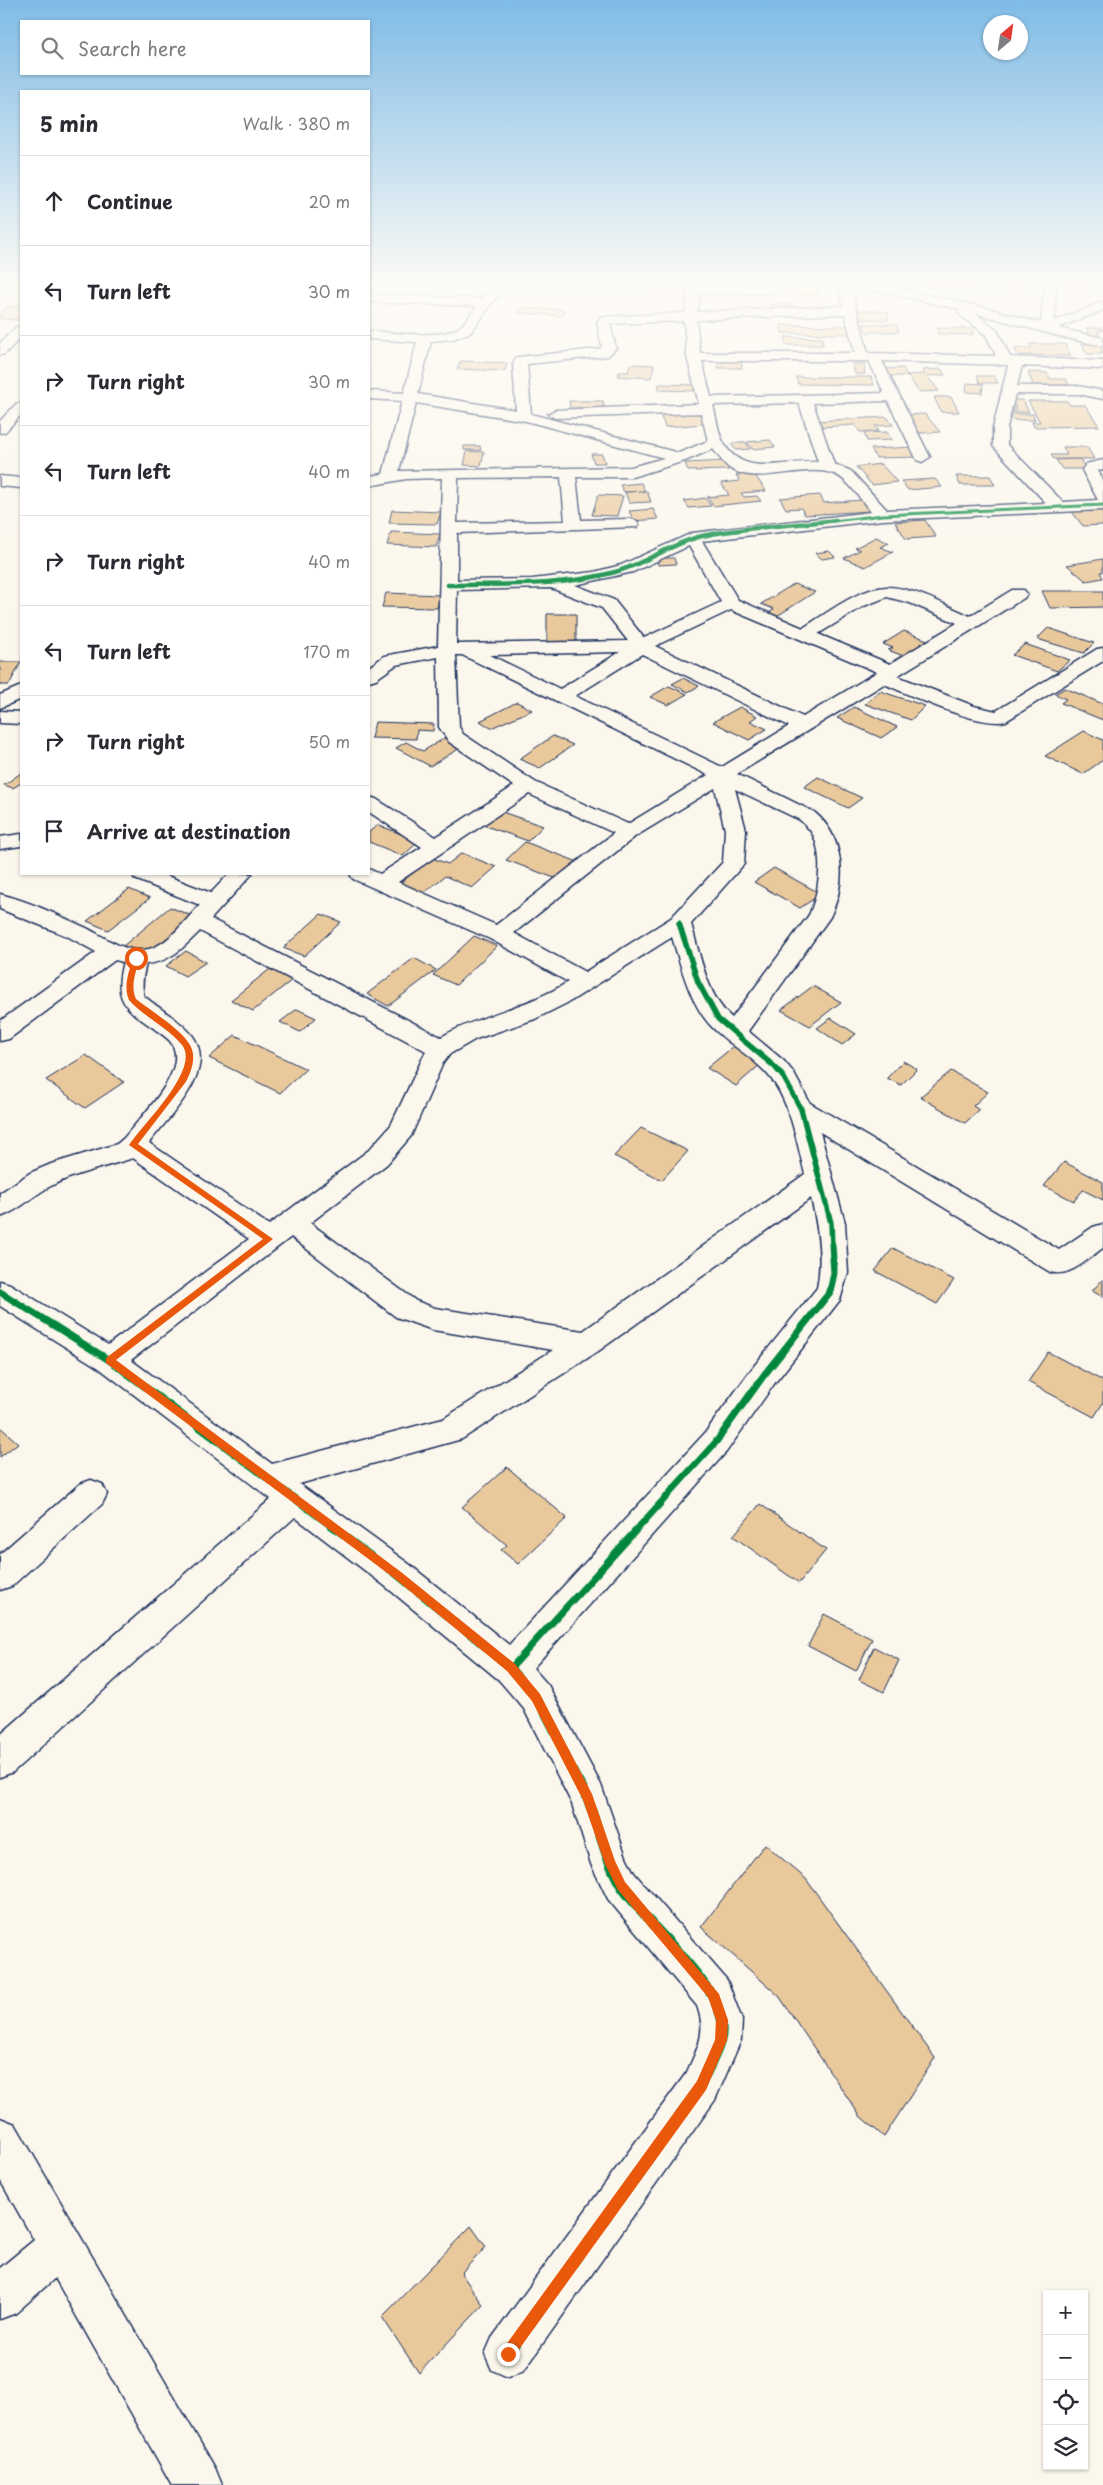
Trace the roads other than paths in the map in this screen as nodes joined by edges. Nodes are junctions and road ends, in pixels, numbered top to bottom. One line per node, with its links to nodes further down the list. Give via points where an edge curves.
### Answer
1 (411, 397): 10 (street); 19 (street, via 411,415)
2 (523, 397): 10 (street)
3 (704, 397): 7 (street)
4 (893, 397): 6 (street); 13 (street)
5 (1007, 397): 25 (street, via 1000,428 1000,446)
6 (806, 399): 7 (street); 16 (street)
7 (706, 405): 10 (street); 12 (street)
8 (20, 408): 11 (street)
9 (435, 415): 10 (street)
10 (524, 415): 14 (street)
11 (0, 429)
12 (716, 444): 14 (street); 16 (street, via 734,464 743,468)
13 (922, 457)
14 (680, 458): 18 (street, via 632,472)
15 (1103, 465): 23 (street, via 1090,470)
16 (827, 466): 26 (street, via 846,474)
17 (450, 473): 18 (street); 19 (street); 29 (street)
18 (568, 473): 28 (street)
19 (390, 475): 21 (street)
20 (0, 481): 22 (street)
21 (370, 481)
22 (20, 483)
23 (1103, 498)
24 (1103, 505): 25 (street)
25 (1057, 506): 26 (street)
26 (883, 515): 30 (street)
27 (631, 524): 28 (street)
28 (573, 525): 29 (street)
29 (450, 528): 32 (street)
30 (692, 538): 31 (street, via 629,567); 34 (street)
31 (557, 584): 32 (street); 37 (street, via 608,604)
32 (448, 585): 38 (street)
33 (1018, 594): 35 (street)
34 (731, 604): 36 (street); 37 (street)
35 (971, 623): 36 (street, via 898,594 881,592 867,597); 43 (street)
36 (805, 635): 43 (street)
37 (641, 646): 38 (street); 45 (street); 49 (street)
38 (457, 650): 40 (street); 45 (street); 51 (street, via 446,660 449,727 466,746)
39 (1103, 653): 43 (street, via 999,717 969,711)
40 (390, 660): 41 (street); 42 (street)
41 (370, 663)
42 (370, 674)
43 (887, 675): 49 (street)
44 (20, 692): 46 (street)
45 (560, 697): 50 (street)
46 (0, 702)
47 (0, 717): 48 (street)
48 (20, 718)
49 (804, 725): 50 (street)
50 (721, 776): 53 (street); 64 (street, via 737,834 733,864); 70 (street, via 807,816 824,835 827,848 828,892 819,917)
51 (528, 786): 53 (street); 56 (street)
52 (370, 804): 56 (street)
53 (629, 832): 65 (street)
54 (20, 840): 55 (street)
55 (0, 843)
56 (437, 847): 60 (street)
57 (146, 875): 62 (street)
58 (240, 875): 62 (street)
59 (363, 875): 60 (street)
60 (382, 883): 65 (street)
61 (0, 901): 66 (street, via 75,931)
62 (213, 902): 63 (street)
63 (196, 920): 67 (street, via 172,947 155,956); 71 (street)
64 (680, 923): 68 (street); 70 (street, via 707,1002 718,1019)
65 (498, 934): 68 (street)
66 (112, 950): 67 (street); 69 (street)
67 (136, 958): 73 (street, via 130,979 133,1000 177,1035 188,1047 189,1061 182,1081)
68 (586, 982): 71 (street, via 526,1012 467,1033)
69 (1, 1031)
70 (734, 1033): 72 (street, via 779,1072)
71 (441, 1048): 76 (street, via 432,1060 402,1129 378,1158)
72 (801, 1108): 74 (street); 77 (street, via 1060,1264)
73 (133, 1145): 75 (street, via 117,1154 39,1180); 76 (street)
74 (819, 1178): 79 (street); 84 (street, via 831,1223 834,1273 830,1292 716,1442)
75 (0, 1207)
76 (280, 1231): 79 (street, via 406,1309 433,1319); 80 (street)
77 (1103, 1234)
78 (0, 1292): 80 (street)
79 (587, 1344): 81 (street, via 451,1430)
80 (109, 1360): 81 (street)
81 (281, 1488): 84 (street, via 397,1575); 85 (street)
82 (91, 1494): 83 (street)
83 (0, 1575)
84 (511, 1668): 89 (street, via 536,1698 588,1798 610,1864 622,1886 713,1994 722,2020 721,2040 701,2086)
85 (0, 1759)
86 (0, 2139): 87 (street)
87 (61, 2245): 88 (street); 90 (street)
88 (0, 2297)
89 (508, 2354)
90 (198, 2485)

